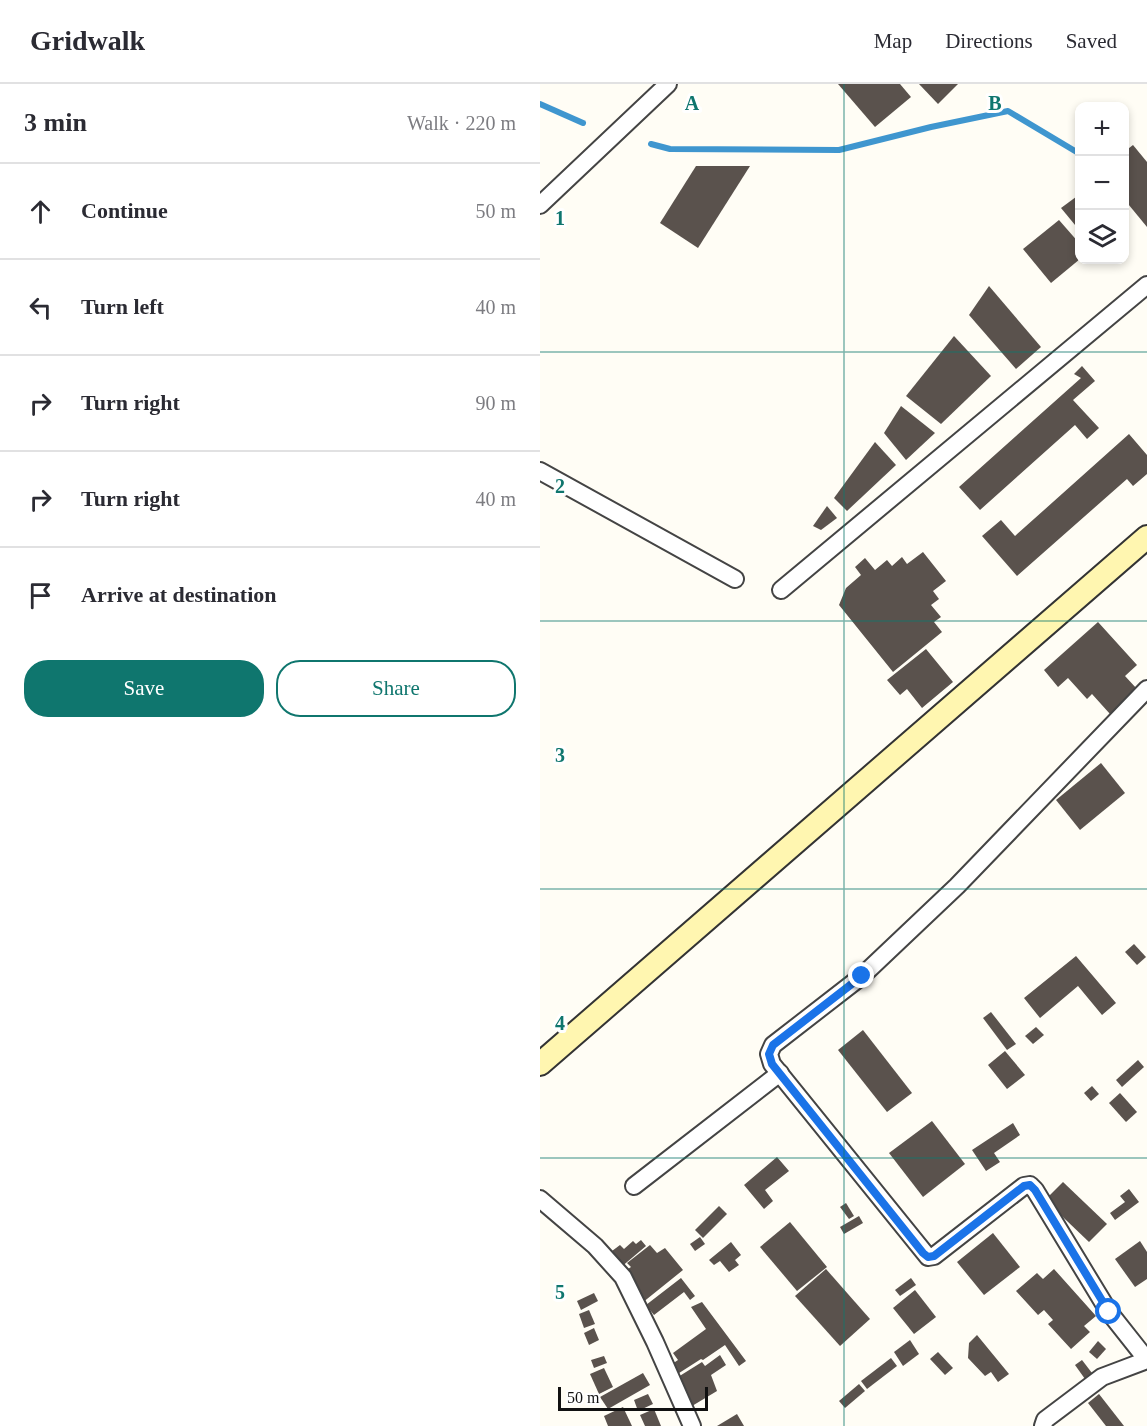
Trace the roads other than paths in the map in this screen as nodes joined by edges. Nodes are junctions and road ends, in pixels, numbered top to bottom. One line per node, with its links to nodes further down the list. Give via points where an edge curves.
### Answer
1 (668, 84): 2 (street)
2 (540, 205)
3 (1147, 285): 7 (street)
4 (540, 471): 6 (street)
5 (1147, 537): 9 (street)
6 (735, 579)
7 (780, 590)
8 (1147, 689): 10 (street, via 948,895 862,976 773,1045 769,1054)
9 (540, 1064)
10 (780, 1074): 11 (street); 13 (street, via 928,1257 1030,1185 1109,1312)
11 (634, 1186)
12 (540, 1199): 14 (street, via 595,1246 623,1277)
13 (1147, 1360): 15 (street, via 1102,1377)
14 (692, 1426)
15 (1042, 1426)

